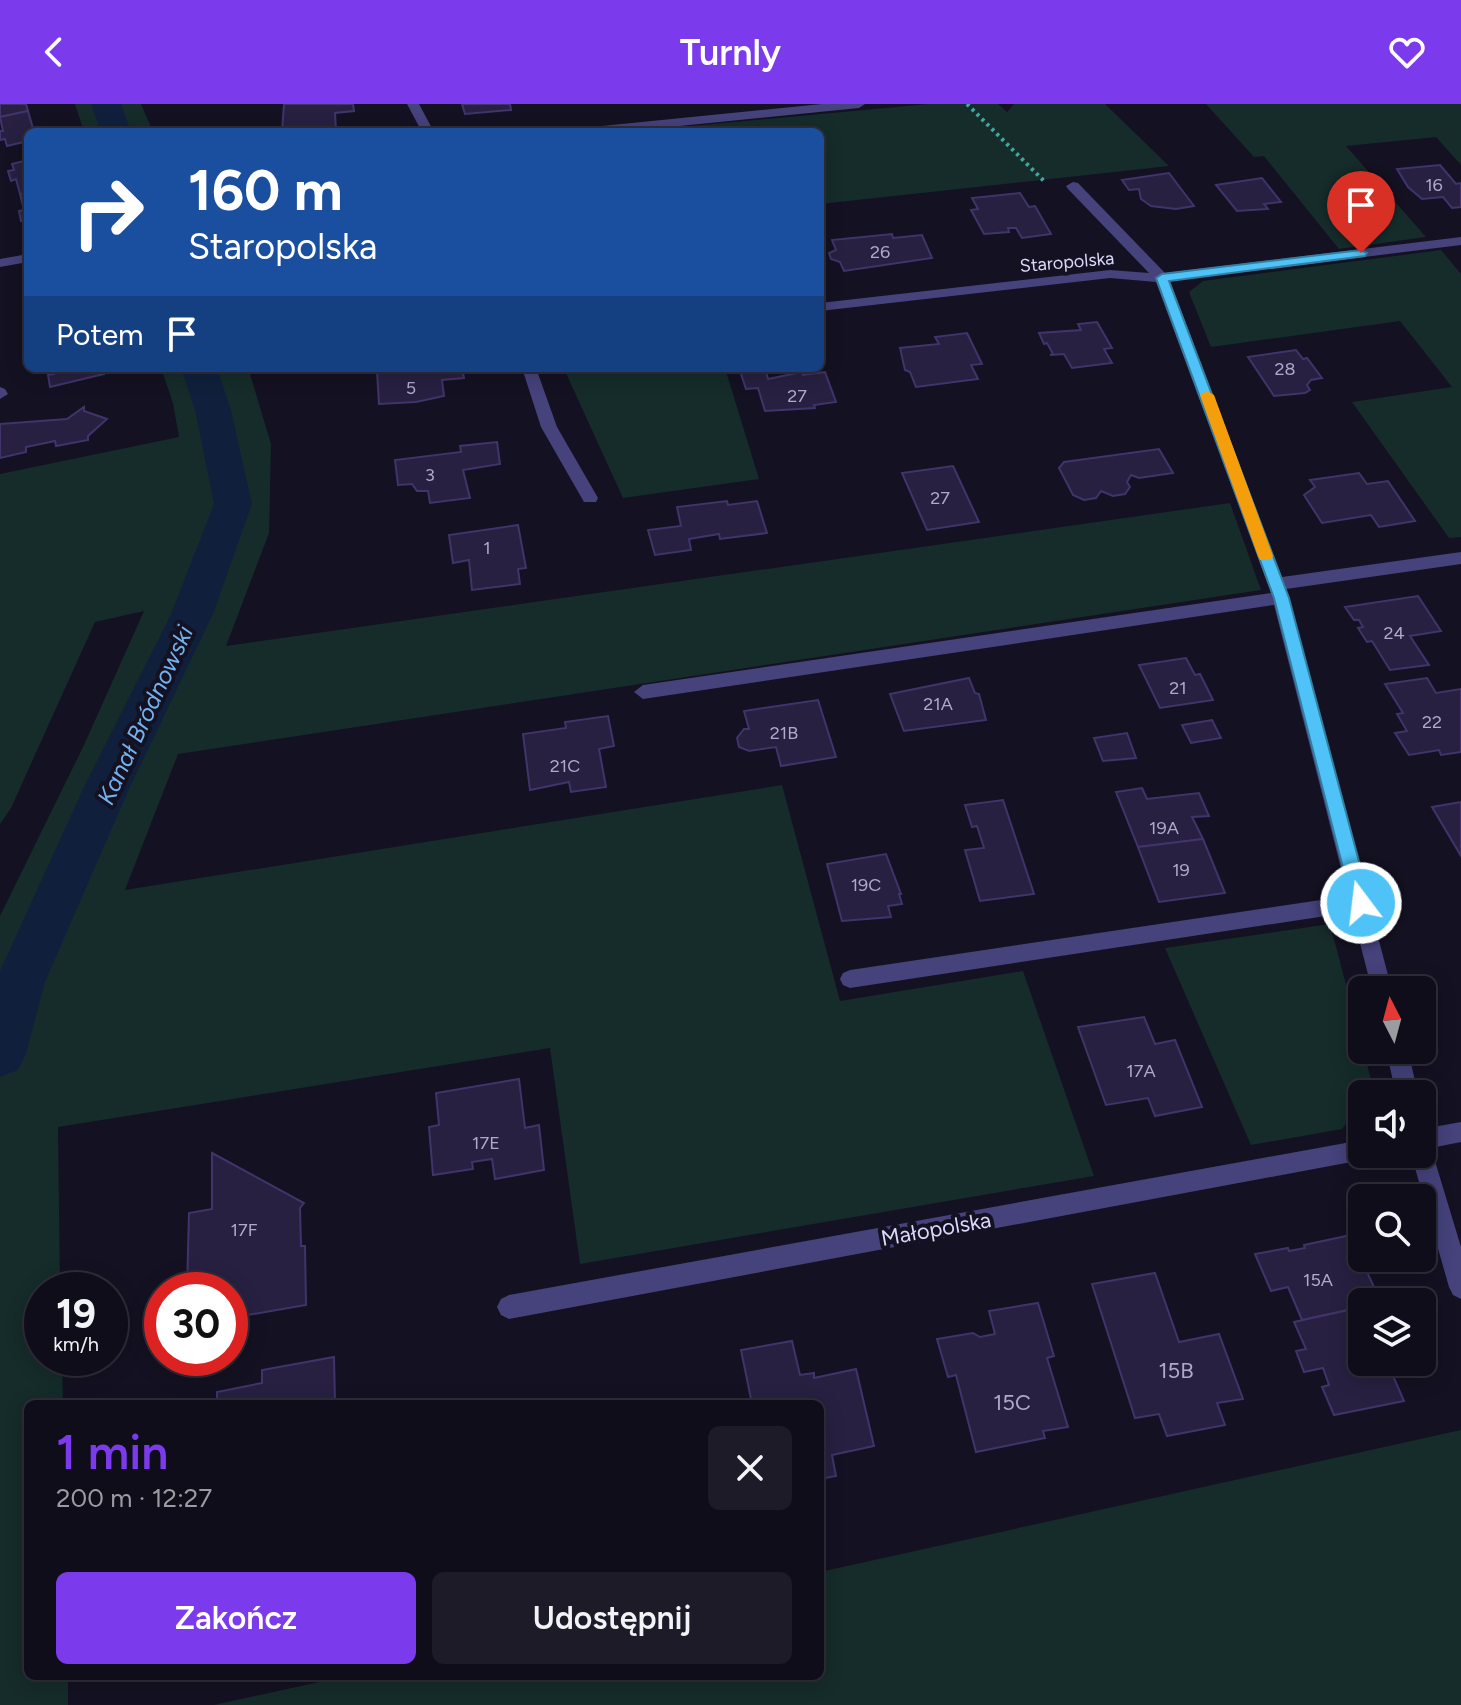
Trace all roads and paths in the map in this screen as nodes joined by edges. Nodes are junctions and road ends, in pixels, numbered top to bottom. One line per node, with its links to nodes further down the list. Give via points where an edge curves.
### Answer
1 (413, 104): 4 (street)
2 (859, 104): 5 (street)
3 (967, 104): 6 (path, via 1032,172 1047,183)
4 (426, 128)
5 (622, 128)
6 (1073, 186): 10 (street)
7 (1461, 241): 10 (street, Staropolska)
8 (24, 259): 9 (street)
9 (0, 263)
10 (1162, 278): 11 (street, Staropolska, via 1110,274); 15 (street)
11 (824, 307)
12 (530, 372): 13 (street, via 549,427)
13 (590, 498)
14 (1461, 558): 15 (street)
15 (1279, 591): 16 (street); 17 (street)
16 (643, 692)
17 (1361, 903): 18 (street); 19 (street)
18 (1379, 976)
19 (850, 979)
20 (1461, 1132): 21 (street)
21 (1436, 1136)
22 (1348, 1153): 25 (street, Małopolska)
23 (1427, 1168): 24 (street)
24 (1461, 1287)
25 (509, 1307)

